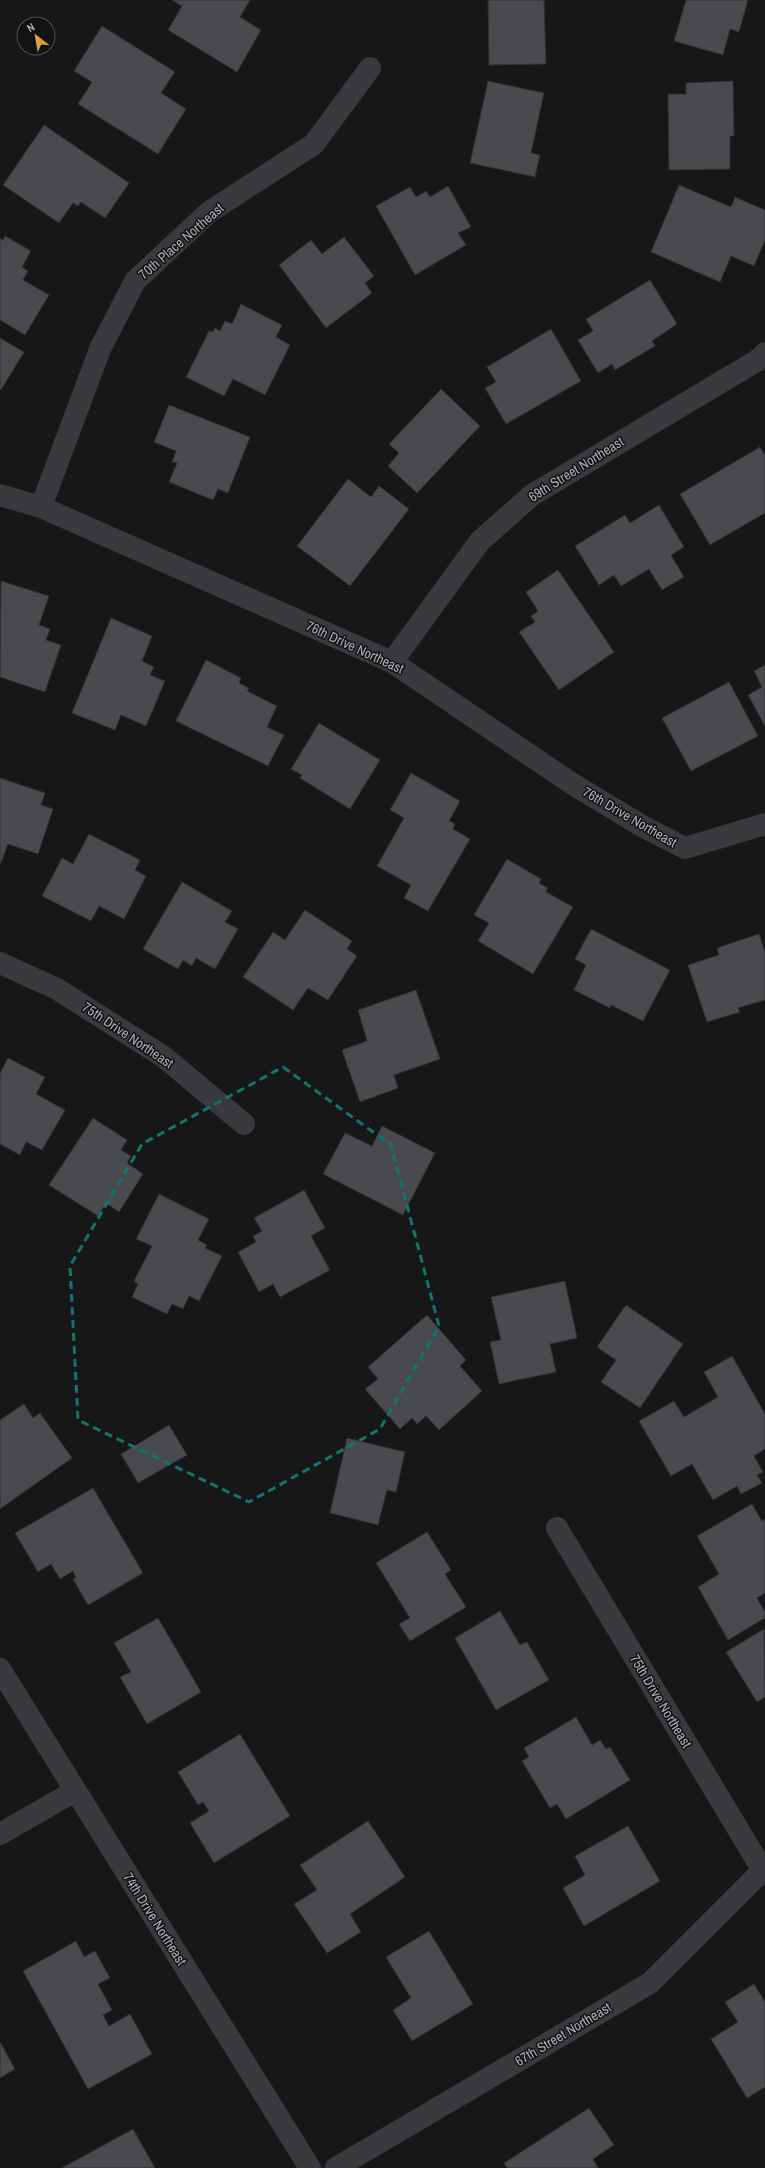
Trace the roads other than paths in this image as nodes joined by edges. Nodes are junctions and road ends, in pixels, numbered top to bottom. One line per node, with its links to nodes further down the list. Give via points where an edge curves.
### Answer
1 (370, 68): 4 (street, 70th Place Northeast, via 314,144 209,212 135,281 100,348)
2 (765, 353): 5 (street, 69th Street Northeast, via 758,360 532,494 480,541)
3 (0, 495): 4 (street, 76th Drive Northeast)
4 (41, 507): 5 (street, 76th Drive Northeast)
5 (392, 662): 6 (street, 76th Drive Northeast, via 570,783 642,826 685,848)
6 (765, 824)
7 (0, 963): 8 (street, 75th Drive Northeast, via 57,989 164,1057)
8 (244, 1124)
9 (557, 1528): 13 (street, 75th Drive Northeast)
10 (0, 1669): 11 (street, 74th Drive Northeast)
11 (75, 1791): 12 (street); 14 (street, 74th Drive Northeast)
12 (0, 1834)
13 (764, 1871): 15 (street, 67th Street Northeast, via 650,1983)
14 (310, 2168)
15 (336, 2168)

